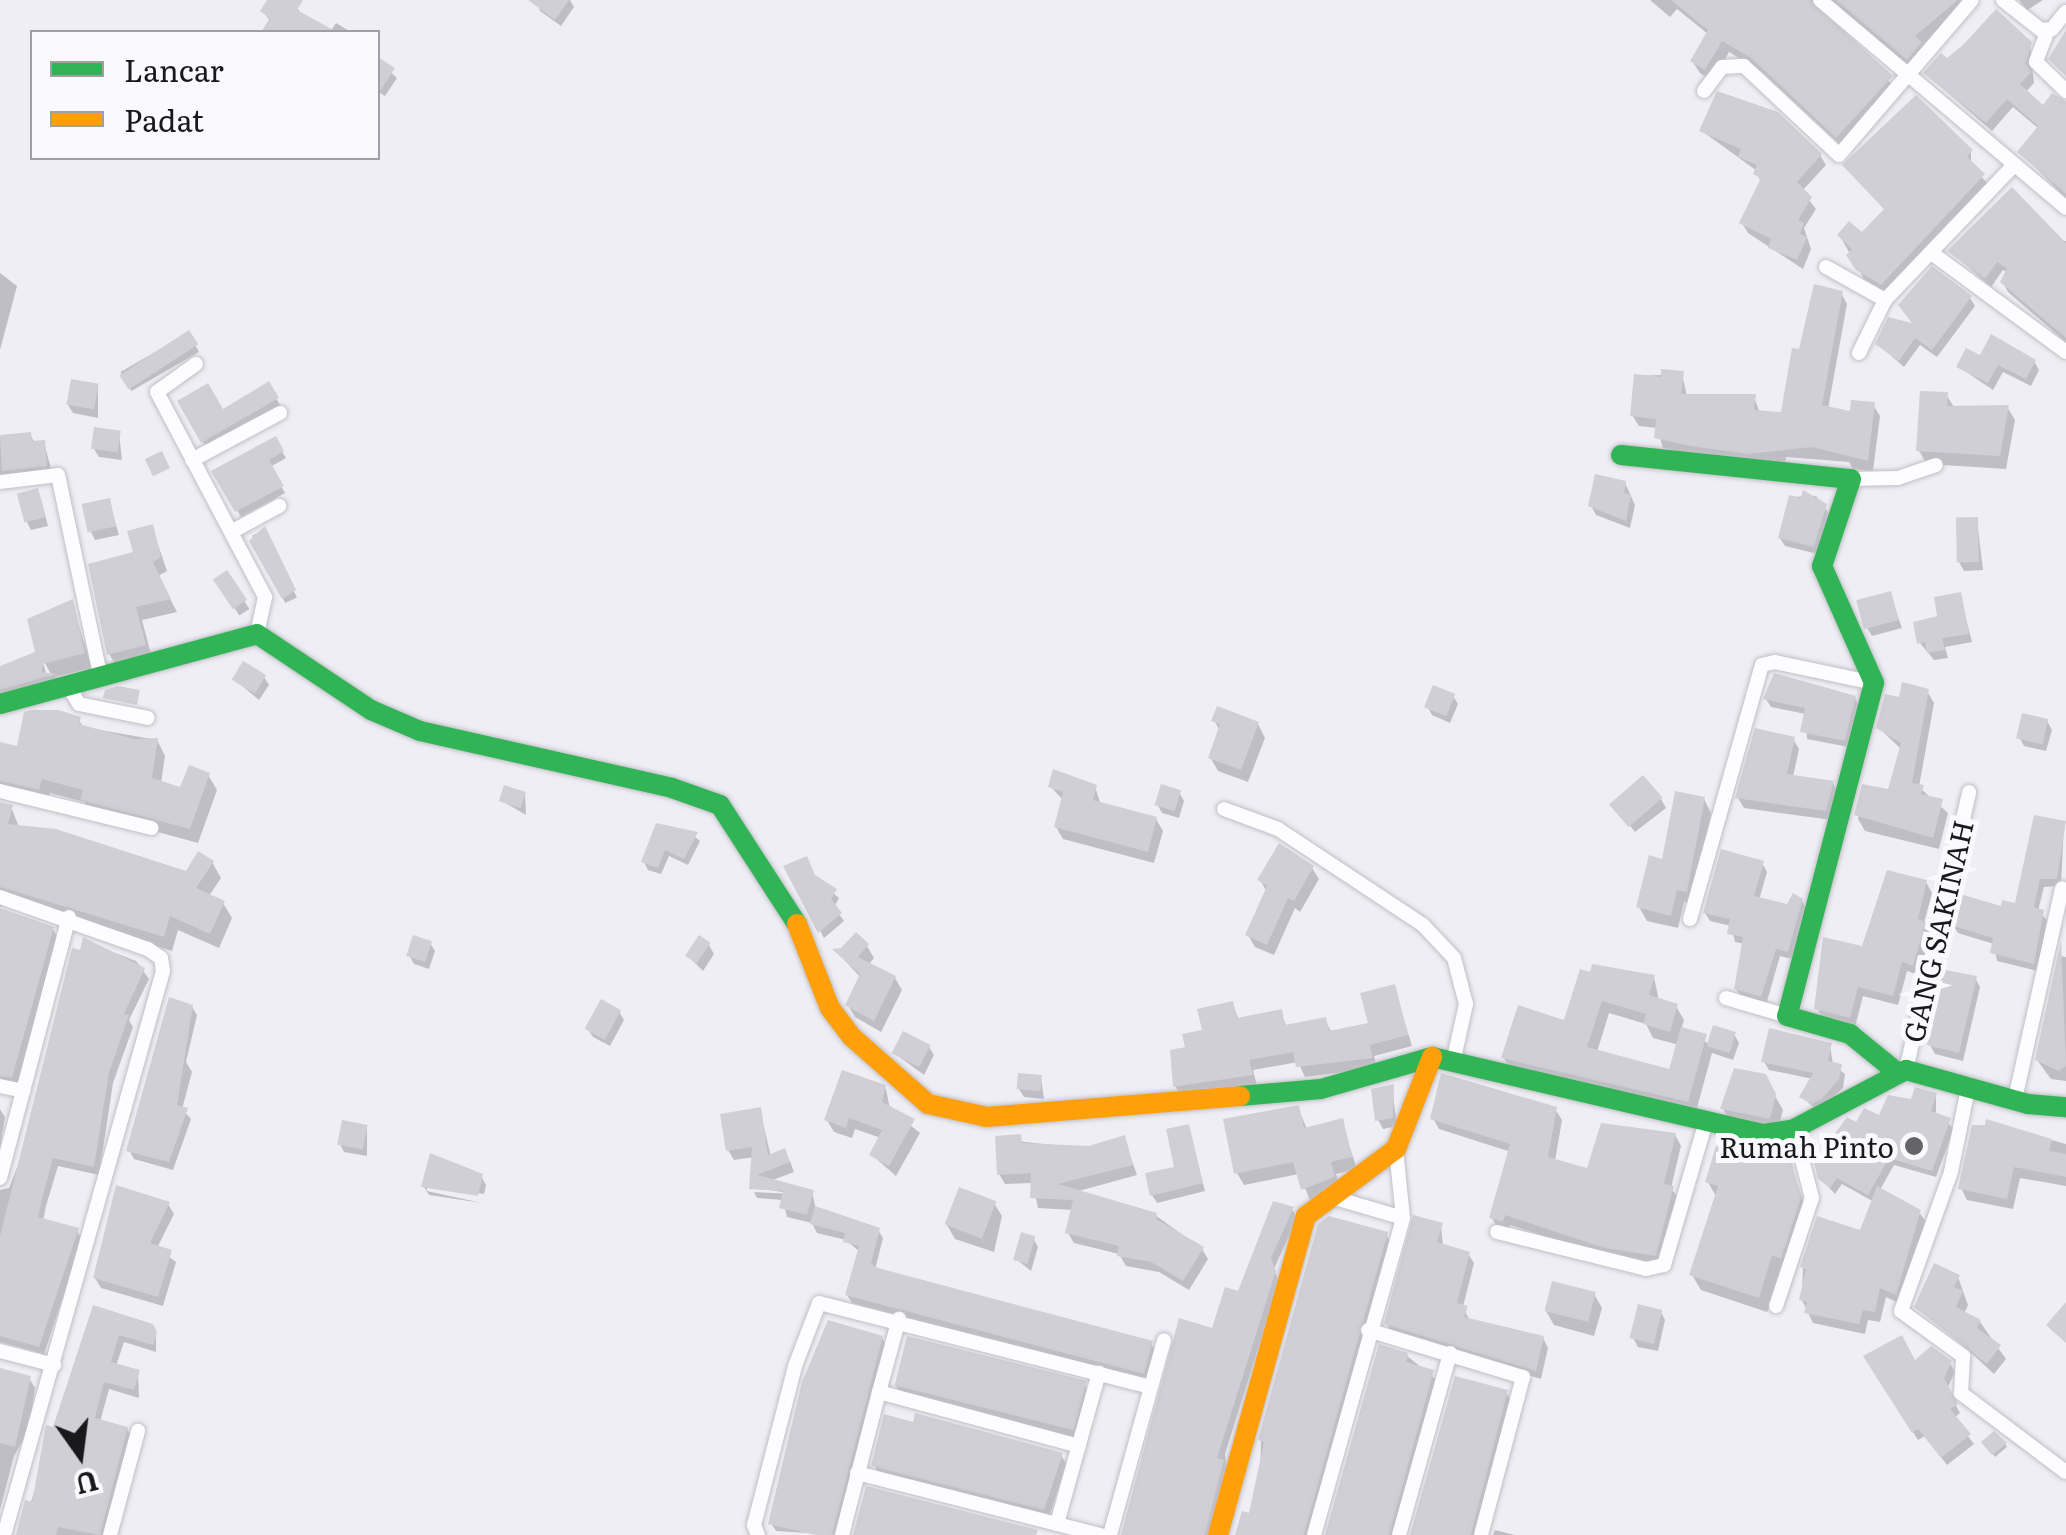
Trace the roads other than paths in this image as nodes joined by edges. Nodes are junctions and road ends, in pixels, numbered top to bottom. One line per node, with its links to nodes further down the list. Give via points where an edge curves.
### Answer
1 (1820, 0): 6 (street)
2 (1972, 0): 6 (street)
3 (2003, 0): 5 (street)
4 (2066, 12): 5 (street)
5 (2048, 30): 8 (street, via 2036,62)
6 (1910, 78): 7 (street, via 1839,155 1744,66 1722,67); 9 (street)
7 (1704, 91)
8 (2066, 91)
9 (2014, 165): 10 (street); 11 (street)
10 (2066, 208)
11 (1933, 254): 13 (street); 14 (street)
12 (1826, 267): 13 (street)
13 (1885, 300): 15 (street)
14 (2066, 352)
15 (1859, 353)
16 (196, 364): 19 (street, via 156,392)
17 (280, 413): 19 (street)
18 (1622, 455): 21 (street)
19 (192, 460): 24 (street)
20 (1936, 464): 21 (street, via 1898,478)
21 (1851, 479): 27 (street, via 1822,566)
22 (0, 482): 26 (street, via 58,476)
23 (279, 506): 24 (street)
24 (230, 532): 25 (street, via 267,603)
25 (256, 634): 26 (street); 41 (street, via 285,646 371,710 420,731 720,805 800,927 830,1008 852,1037 928,1104 987,1117 1242,1098 1321,1089)
26 (100, 674): 28 (street)
27 (1874, 683): 38 (street, via 1775,662 1762,665); 40 (street)
28 (67, 684): 29 (street); 30 (street, via 79,704)
29 (0, 704)
30 (148, 718)
31 (0, 791): 34 (street)
32 (1968, 792): 43 (street, GANG SAKINAH)
33 (1224, 809): 42 (street, via 1278,829 1423,925 1454,958 1466,1004)
34 (152, 828)
35 (2062, 888): 47 (street)
36 (0, 897): 37 (street)
37 (69, 917): 46 (street); 62 (street, via 148,949 161,958 163,972)
38 (1690, 919)
39 (1726, 998): 40 (street)
40 (1786, 1016): 43 (street, via 1850,1034)
41 (1432, 1057): 42 (street); 51 (street)
42 (1454, 1058): 49 (street)
43 (1902, 1072): 44 (street); 50 (street)
44 (1969, 1084): 47 (street); 68 (street, via 1950,1172 1900,1310 1963,1356 1964,1396)
45 (0, 1086): 46 (street)
46 (23, 1092): 52 (street)
47 (2015, 1099): 48 (street)
48 (2066, 1107)
49 (1706, 1121): 50 (street, via 1764,1134); 55 (street, via 1664,1265 1646,1269)
50 (1794, 1129): 56 (street, via 1812,1198)
51 (1396, 1149): 53 (street); 54 (street)
52 (0, 1178)
53 (1327, 1196): 54 (street); 77 (street, via 1300,1232)
54 (1402, 1218): 58 (street)
55 (1497, 1232)
56 (1776, 1306)
57 (899, 1319): 63 (street); 65 (street); 73 (street, via 827,1301 812,1308 754,1525)
58 (1368, 1330): 61 (street); 78 (street)
59 (1164, 1340): 64 (street)
60 (0, 1351): 62 (street)
61 (1450, 1353): 79 (street); 80 (street, via 1516,1371 1524,1382)
62 (54, 1365): 71 (street)
63 (1099, 1373): 64 (street); 67 (street)
64 (1152, 1387): 76 (street)
65 (879, 1392): 67 (street); 69 (street)
66 (138, 1431): 72 (street)
67 (1079, 1446): 70 (street)
68 (2066, 1472)
69 (857, 1473): 70 (street); 74 (street)
70 (1057, 1524): 75 (street)
71 (4, 1535)
72 (110, 1535)
73 (758, 1535)
74 (842, 1535)
75 (1101, 1535)
76 (1110, 1535)
77 (1218, 1535)
78 (1314, 1535)
79 (1399, 1535)
80 (1481, 1535)

